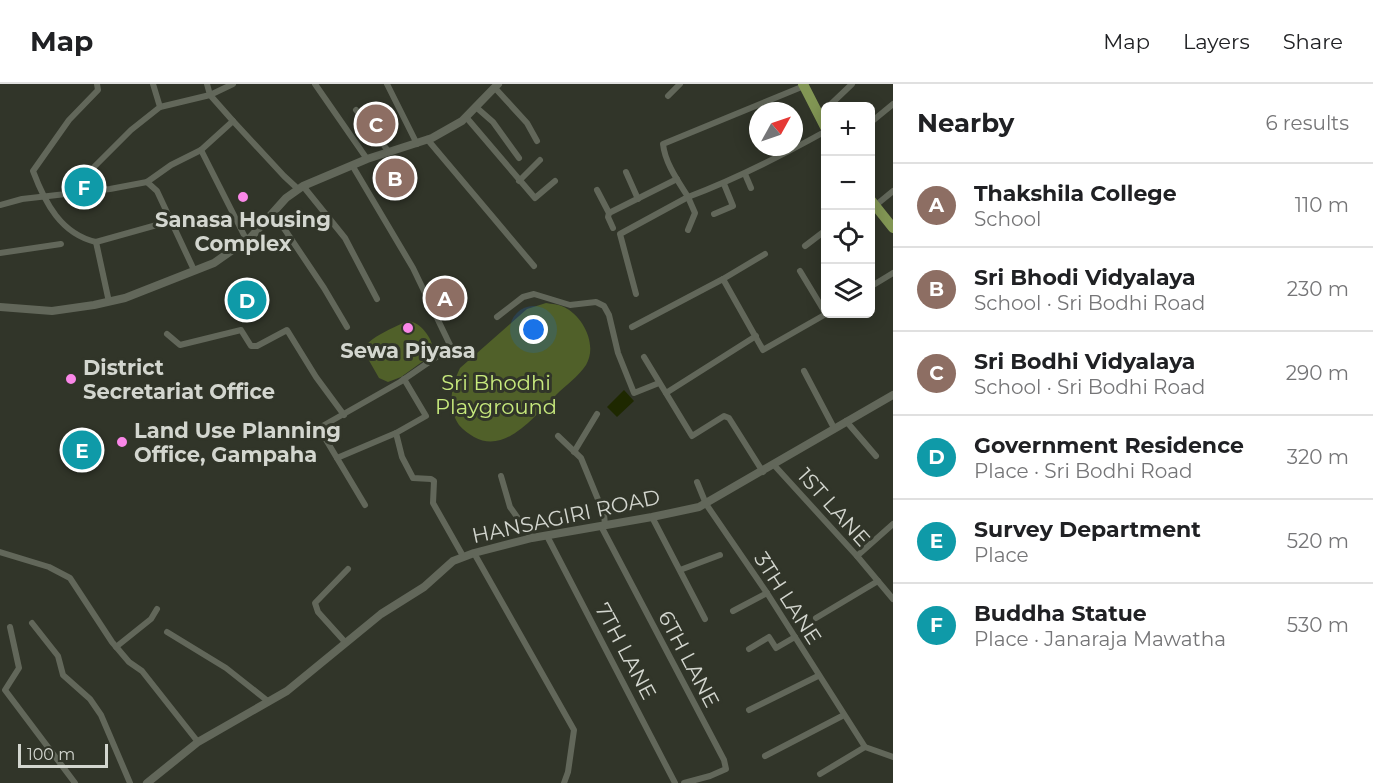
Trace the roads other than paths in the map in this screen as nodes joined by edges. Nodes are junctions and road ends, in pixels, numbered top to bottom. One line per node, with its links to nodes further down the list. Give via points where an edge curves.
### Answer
1 (97, 84): 44 (street, via 95,96 69,120 33,171)
2 (153, 84): 15 (street)
3 (207, 84): 11 (street)
4 (233, 84): 11 (street)
5 (315, 84): 29 (street)
6 (387, 84): 25 (street)
7 (680, 84): 12 (street)
8 (852, 84): 13 (street)
9 (803, 85): 18 (highway); 34 (street, via 667,141 663,144 664,153)
10 (493, 87): 16 (street); 24 (street, via 527,123)
11 (210, 95): 15 (street); 21 (street)
12 (668, 96)
13 (833, 102)
14 (893, 104): 20 (street)
15 (160, 107): 43 (street, via 131,130)
16 (477, 108): 19 (street); 28 (street, via 493,122)
17 (356, 110): 27 (street)
18 (821, 112)
19 (466, 117): 23 (street); 35 (street)
20 (875, 119)
21 (233, 121): 26 (street); 39 (street, via 284,176)
22 (821, 132): 33 (street)
23 (427, 140): 25 (street); 64 (street)
24 (537, 141)
25 (417, 144): 27 (street)
26 (201, 150): 37 (street); 58 (street)
27 (390, 152): 29 (street)
28 (519, 158)
29 (367, 159): 31 (street)
30 (540, 160): 35 (street)
31 (352, 165): 39 (street); 83 (street, via 412,268 451,347)
32 (626, 172): 46 (street)
33 (744, 174): 38 (street); 40 (street)
34 (677, 179): 45 (street); 46 (street)
35 (519, 181): 36 (street, via 535,198)
36 (555, 181)
37 (147, 182): 43 (street); 53 (street, via 157,191)
38 (723, 184): 45 (street); 52 (street, via 733,206)
39 (301, 187): 50 (street); 71 (street, via 345,238)
40 (751, 188)
41 (597, 190): 51 (street)
42 (893, 191): 47 (street)
43 (68, 193): 44 (street)
44 (44, 195): 48 (street); 59 (street, via 70,231)
45 (688, 197): 56 (street, via 695,213); 70 (street, via 620,234)
46 (638, 199): 51 (street)
47 (875, 201)
48 (0, 205)
49 (875, 205): 55 (highway)
50 (273, 212): 58 (street); 77 (street)
51 (609, 213): 54 (street)
52 (714, 214)
53 (171, 221): 59 (street); 65 (street)
54 (613, 228)
55 (893, 228)
56 (688, 230)
57 (821, 233): 61 (street)
58 (247, 241): 65 (street, via 214,263)
59 (96, 242): 72 (street)
60 (61, 244): 62 (street)
61 (805, 246)
62 (0, 253)
63 (765, 254): 68 (street)
64 (534, 266)
65 (194, 270): 72 (street)
66 (800, 271): 73 (street)
67 (893, 273): 69 (street)
68 (723, 279): 78 (street); 80 (street)
69 (875, 284)
70 (636, 294)
71 (377, 299)
72 (110, 302): 74 (street, via 52,311)
73 (821, 306)
74 (0, 307)
75 (497, 317): 84 (street, via 523,297 534,294 570,305 596,302 609,315 618,353 634,393)
76 (821, 317): 80 (street, via 764,350)
77 (347, 327)
78 (632, 327)
79 (167, 334): 88 (street, via 180,345 241,330 251,346 257,346 287,330)
80 (756, 336): 85 (street)
81 (644, 357): 84 (street)
82 (804, 371): 90 (street)
83 (404, 379): 88 (street); 91 (street, via 426,416)
84 (659, 383): 85 (street)
85 (666, 393): 97 (street, via 692,436 724,416 729,418)
86 (893, 395): 89 (street, HANSAGIRI ROAD)
87 (597, 414): 93 (street)
88 (344, 415): 95 (street, via 319,428)
89 (846, 421): 90 (street, HANSAGIRI ROAD); 94 (street)
90 (834, 428): 96 (street, HANSAGIRI ROAD)
91 (396, 433): 95 (street); 110 (street, via 413,478 434,481 433,503)
92 (558, 436): 93 (street)
93 (574, 452): 104 (street, via 595,491 604,514)
94 (876, 456)
95 (337, 458): 101 (street)
96 (774, 465): 97 (street, HANSAGIRI ROAD); 111 (street, 1ST LANE)
97 (763, 472): 100 (street, HANSAGIRI ROAD)
98 (501, 476): 106 (street, via 510,507)
99 (697, 482): 100 (street, 3TH LANE)
100 (706, 504): 102 (street, HANSAGIRI ROAD); 115 (street, 3TH LANE)
101 (365, 505)
102 (652, 517): 104 (street, HANSAGIRI ROAD); 113 (street)
103 (893, 524): 111 (street)
104 (603, 525): 105 (street, HANSAGIRI ROAD); 143 (street, 6TH LANE, via 724,760 726,769 720,773)
105 (547, 536): 106 (street, HANSAGIRI ROAD); 142 (street, 7TH LANE)
106 (532, 538): 108 (street, HANSAGIRI ROAD)
107 (0, 552): 126 (street, via 49,567 69,578)
108 (474, 553): 110 (street, HANSAGIRI ROAD); 141 (street, via 574,730)
109 (720, 555): 113 (street)
110 (463, 556): 125 (street, HANSAGIRI ROAD)
111 (857, 556): 114 (street, 1ST LANE)
112 (348, 569): 125 (street, via 315,603 318,612)
113 (680, 570): 120 (street)
114 (878, 581): 116 (street, 1ST LANE); 119 (street)
115 (767, 593): 118 (street); 124 (street, 3TH LANE)
116 (893, 599)
117 (157, 609): 126 (street, via 151,619)
118 (733, 611)
119 (816, 618)
120 (705, 619)
121 (32, 623): 140 (street, via 58,656 63,675 90,699 101,715)
122 (10, 627): 129 (street, via 19,668)
123 (167, 632): 130 (street, via 226,668)
124 (795, 637): 127 (street, via 776,648 769,637); 128 (street, 3TH LANE)
125 (345, 642): 130 (street, HANSAGIRI ROAD)
126 (116, 647): 133 (street, via 142,671)
127 (749, 649)
128 (818, 676): 131 (street); 132 (street, 3TH LANE)
129 (3, 687): 139 (street)
130 (270, 702): 133 (street, HANSAGIRI ROAD)
131 (748, 710)
132 (843, 713): 134 (street, 3TH LANE); 135 (street)
133 (198, 742): 138 (street, HANSAGIRI ROAD)
134 (865, 747): 136 (street); 137 (street)
135 (765, 756)
136 (893, 757)
137 (820, 774)
138 (152, 782)
139 (75, 783)
140 (130, 783)
141 (564, 783)
142 (675, 783)
143 (684, 783)

